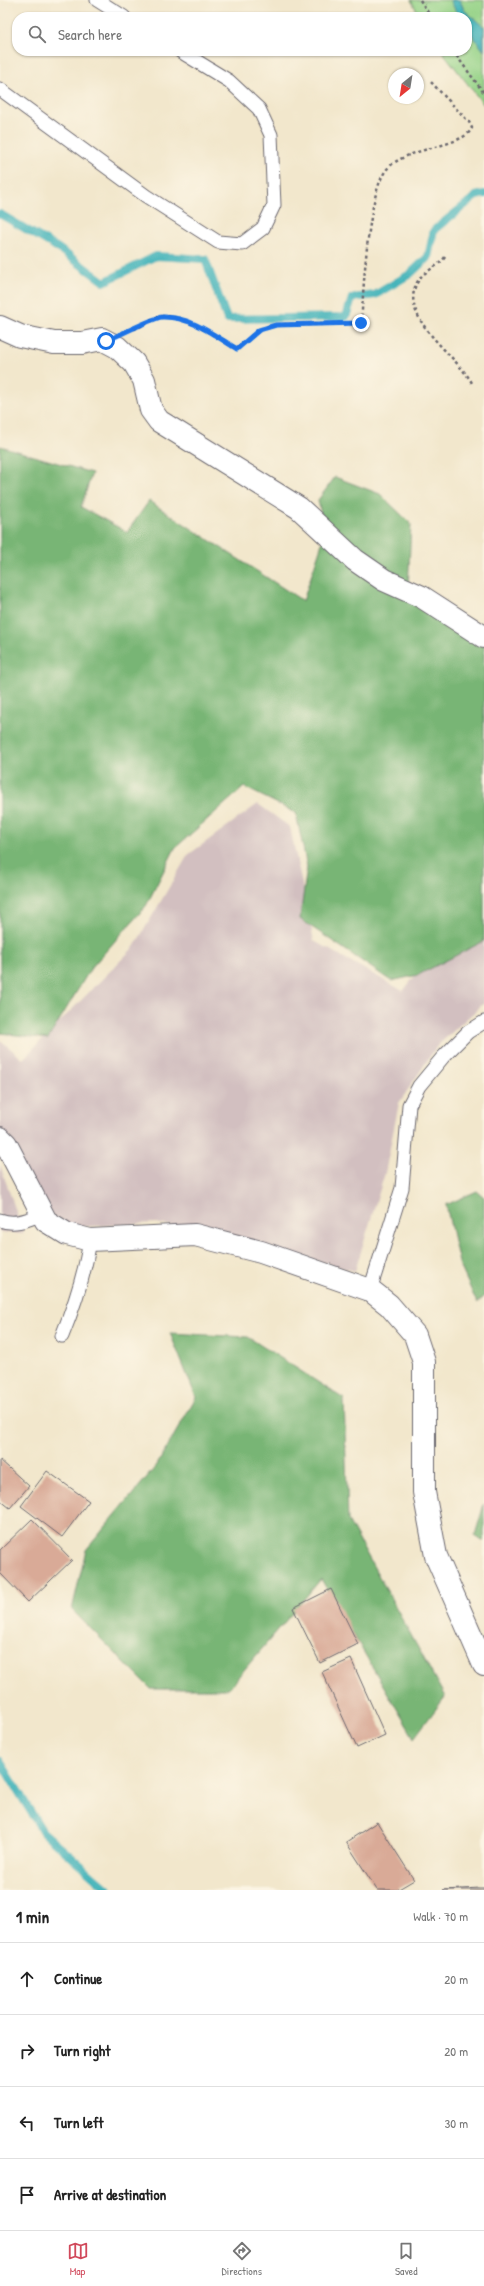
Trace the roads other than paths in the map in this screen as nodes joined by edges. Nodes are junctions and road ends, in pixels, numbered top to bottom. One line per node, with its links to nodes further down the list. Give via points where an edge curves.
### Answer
1 (97, 0): 2 (lane)
2 (116, 12)
3 (188, 56): 4 (lane, via 229,81 259,109 271,135 274,205 263,228 242,244 218,242 153,200)
4 (0, 89)
5 (0, 327): 6 (street, via 20,336 54,343 82,343 94,339 106,341 117,347 134,363 144,380 150,410 159,421 299,508 355,560 384,580 422,597)
6 (484, 637)
7 (484, 1022): 12 (lane, via 468,1032 443,1057 419,1086 409,1105 402,1188)
8 (0, 1138): 9 (street, via 6,1144)
9 (43, 1214): 10 (lane, via 20,1222); 11 (street, via 46,1221 67,1234)
10 (0, 1220)
11 (90, 1240): 12 (street, via 195,1235 260,1252); 13 (lane, via 86,1267 75,1306)
12 (370, 1290): 14 (street, via 389,1305 415,1335 424,1362 424,1492 436,1556)
13 (62, 1336)
14 (484, 1665)

